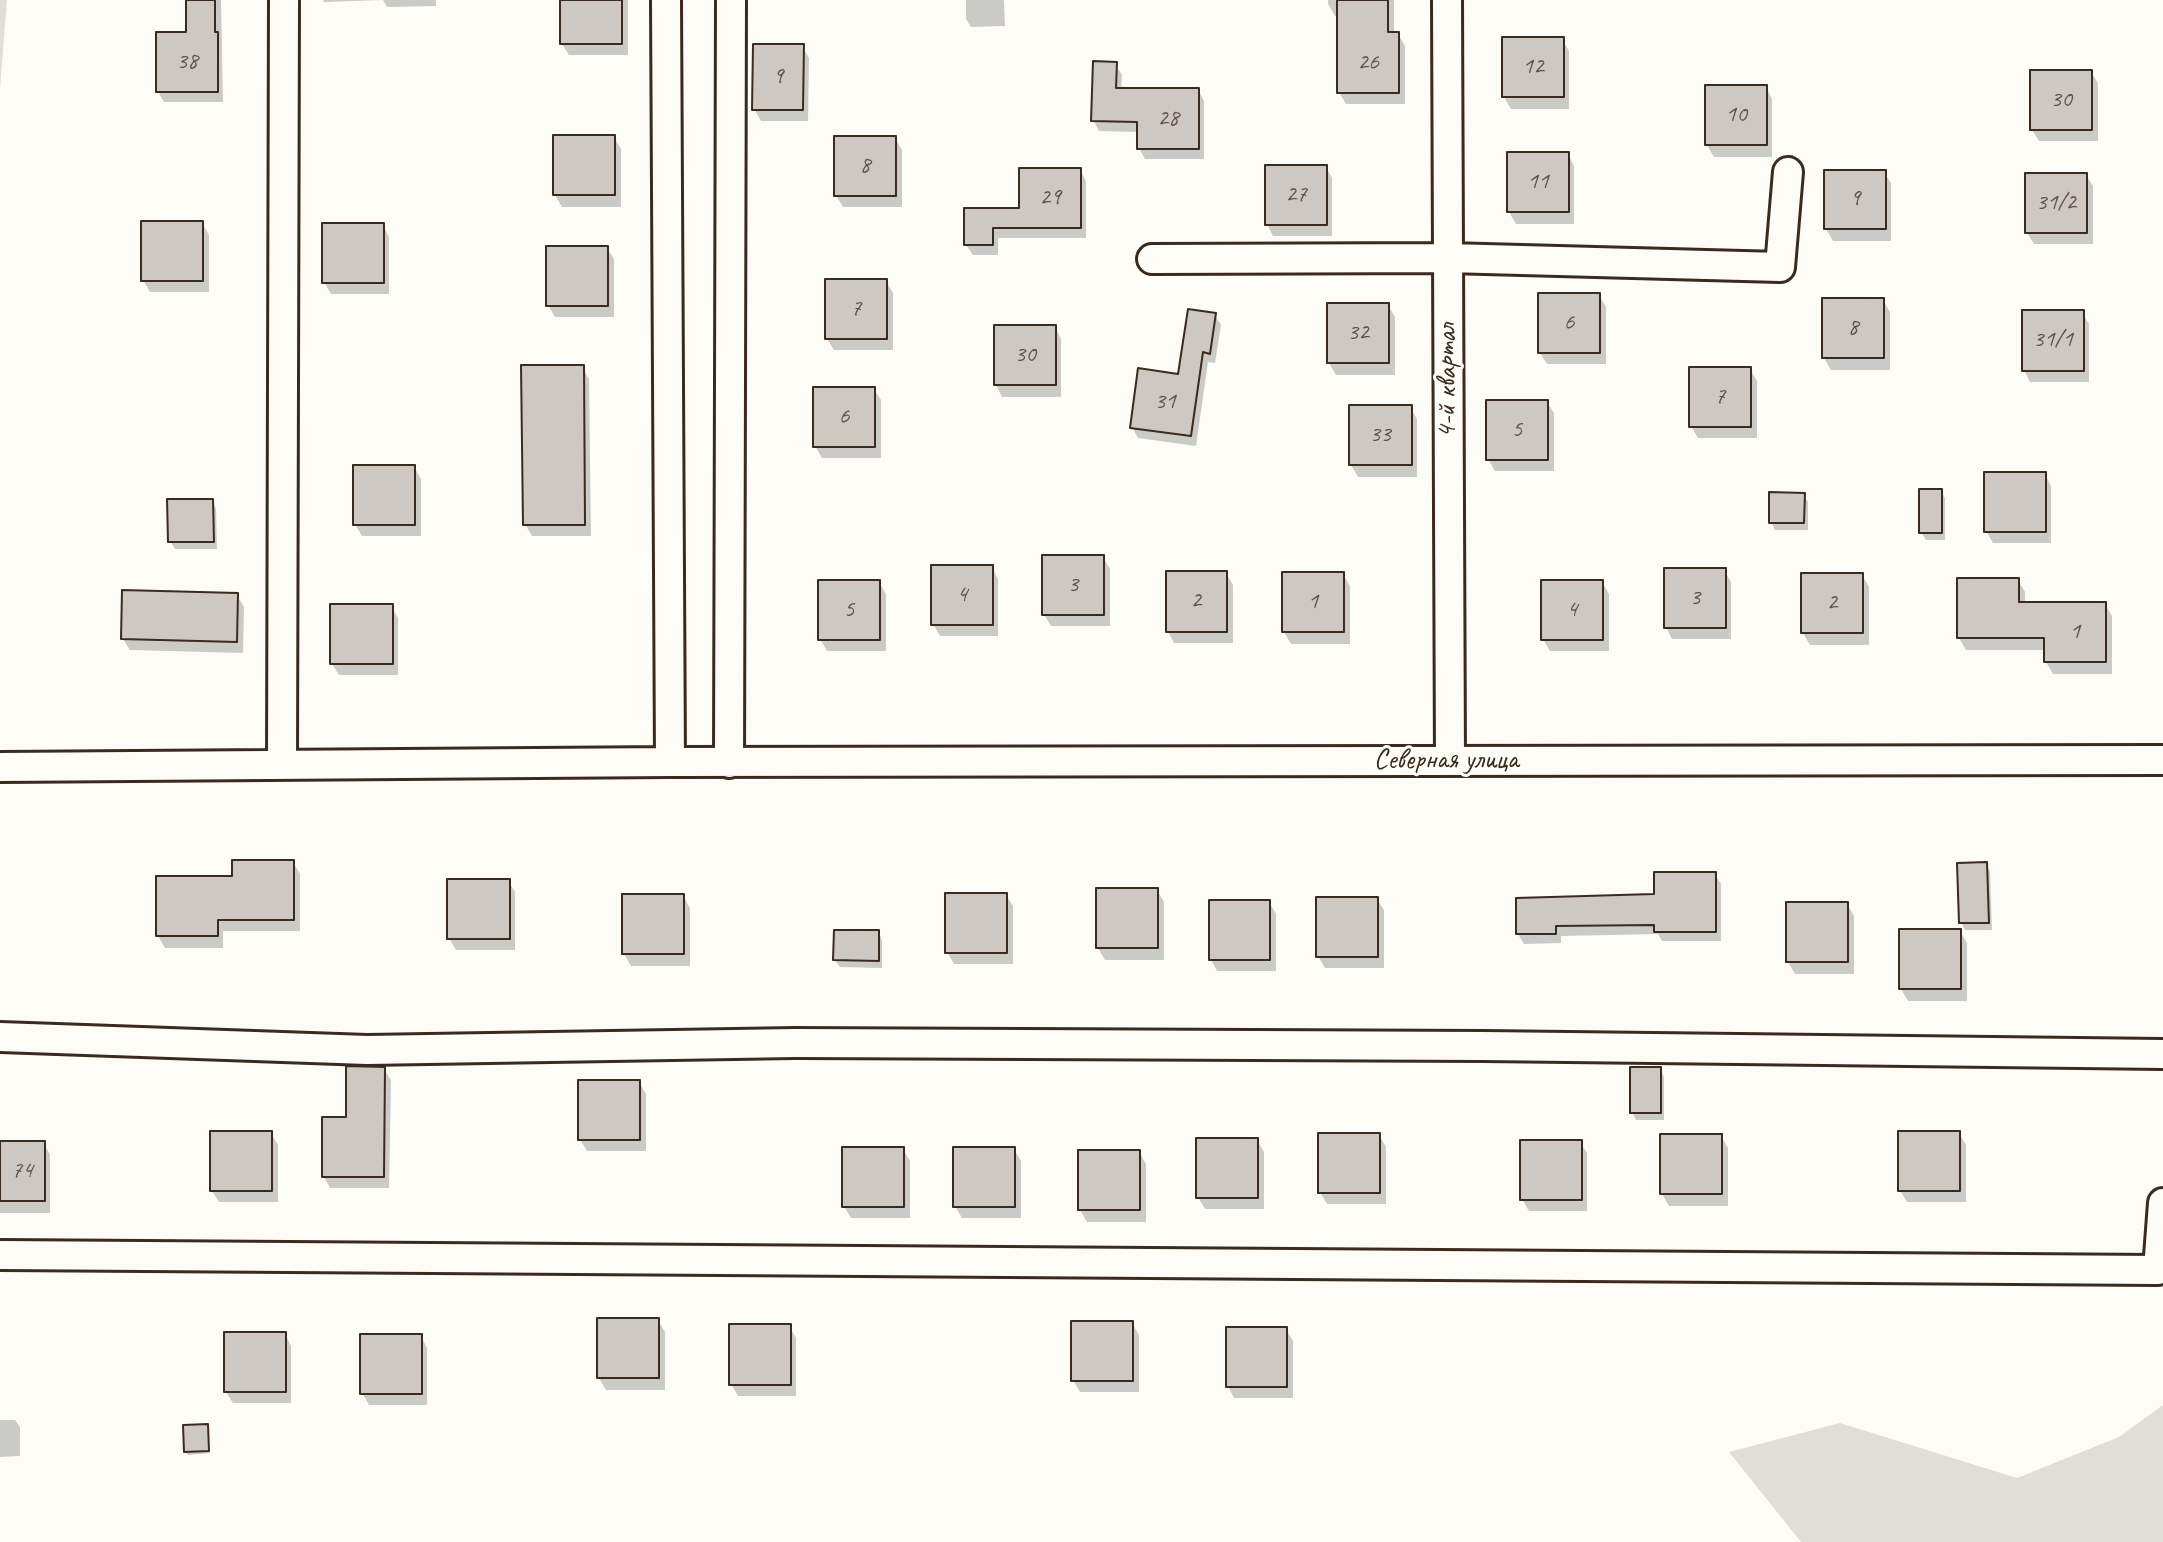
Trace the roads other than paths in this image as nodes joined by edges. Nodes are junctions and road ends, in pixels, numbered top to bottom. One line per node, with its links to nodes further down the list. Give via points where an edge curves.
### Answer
1 (284, 0): 12 (street)
2 (666, 0): 10 (street)
3 (731, 0): 11 (street)
4 (1447, 0): 6 (street, 4-й квартал)
5 (1788, 172): 6 (street, via 1780,267)
6 (1448, 258): 7 (street); 9 (street, 4-й квартал)
7 (1152, 259)
8 (2163, 760): 9 (street, Северная улица)
9 (1450, 761): 11 (street, Северная улица)
10 (670, 762): 11 (street, Северная улица); 12 (street, Северная улица)
11 (729, 763)
12 (282, 765): 13 (street, Северная улица)
13 (0, 767)
14 (0, 1037): 15 (street, via 367,1050 811,1043)
15 (2163, 1054)
16 (2163, 1203): 17 (street, via 2158,1270)
17 (0, 1255)

